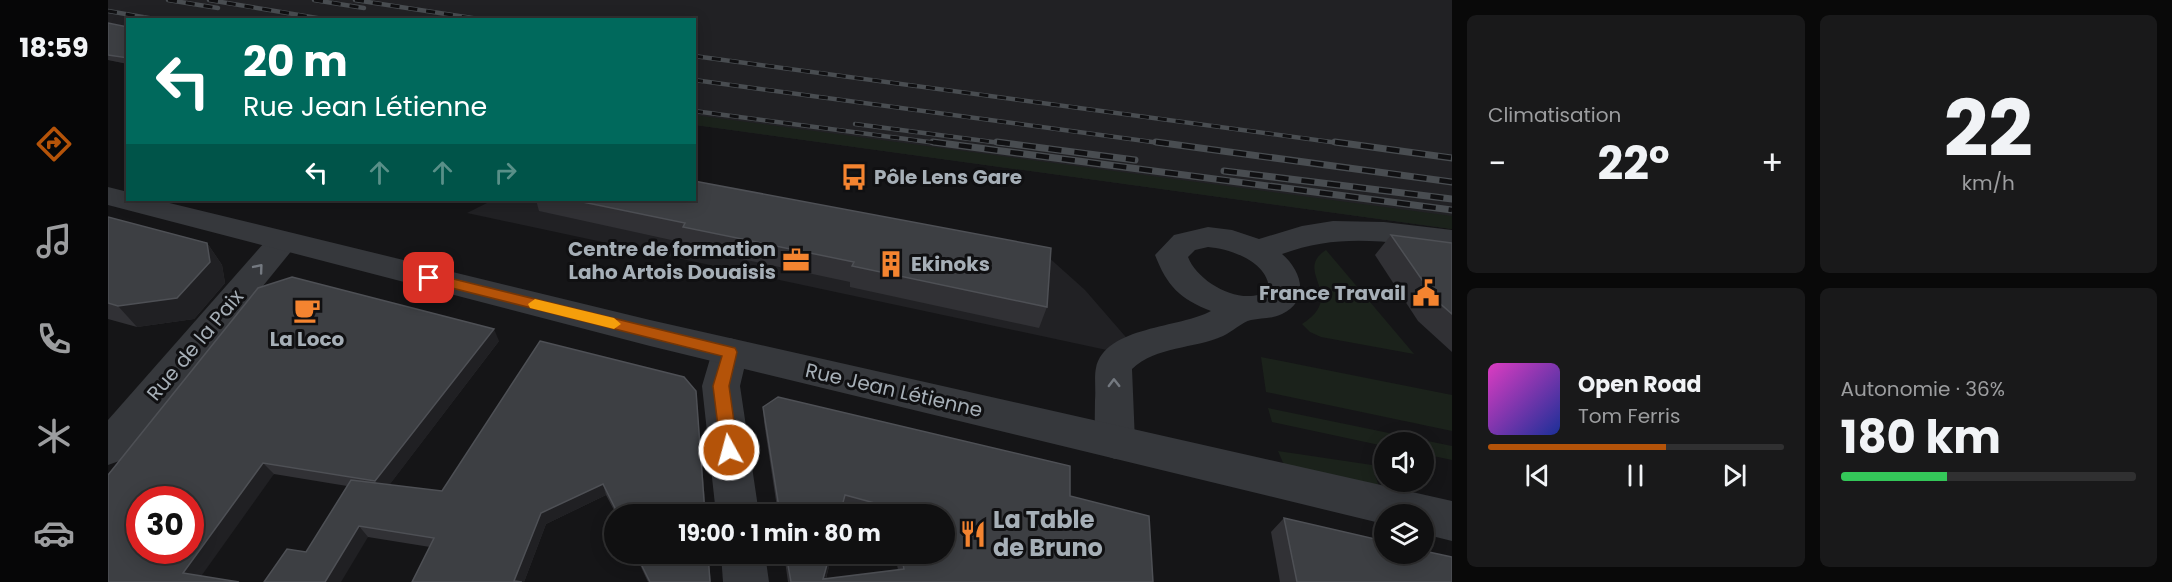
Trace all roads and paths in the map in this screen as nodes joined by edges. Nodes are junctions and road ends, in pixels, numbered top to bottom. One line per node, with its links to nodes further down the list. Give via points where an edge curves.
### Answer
1 (108, 196): 2 (street, Rue Jean Létienne)
2 (126, 201)
3 (127, 201): 5 (street, Rue Jean Létienne)
4 (1452, 240): 6 (street, via 1372,230 1335,231 1314,233)
5 (282, 242): 8 (street, Rue Jean Létienne); 10 (street, Rue de la Paix, one-way to 5)
6 (1258, 251): 7 (street, via 1279,270 1285,290 1273,304); 7 (street, via 1225,238 1208,237 1185,242 1171,255 1175,267 1190,285 1215,300)
7 (1245, 307): 9 (street, one-way to 7, via 1114,367 1118,357 1129,349 1204,330)
8 (730, 352): 9 (street, Rue Jean Létienne); 11 (street, via 721,386)
9 (1115, 442): 12 (street, Rue Jean Létienne)
10 (108, 448)
11 (737, 504)
12 (1452, 521)
13 (744, 564): 14 (street)
14 (746, 582)

